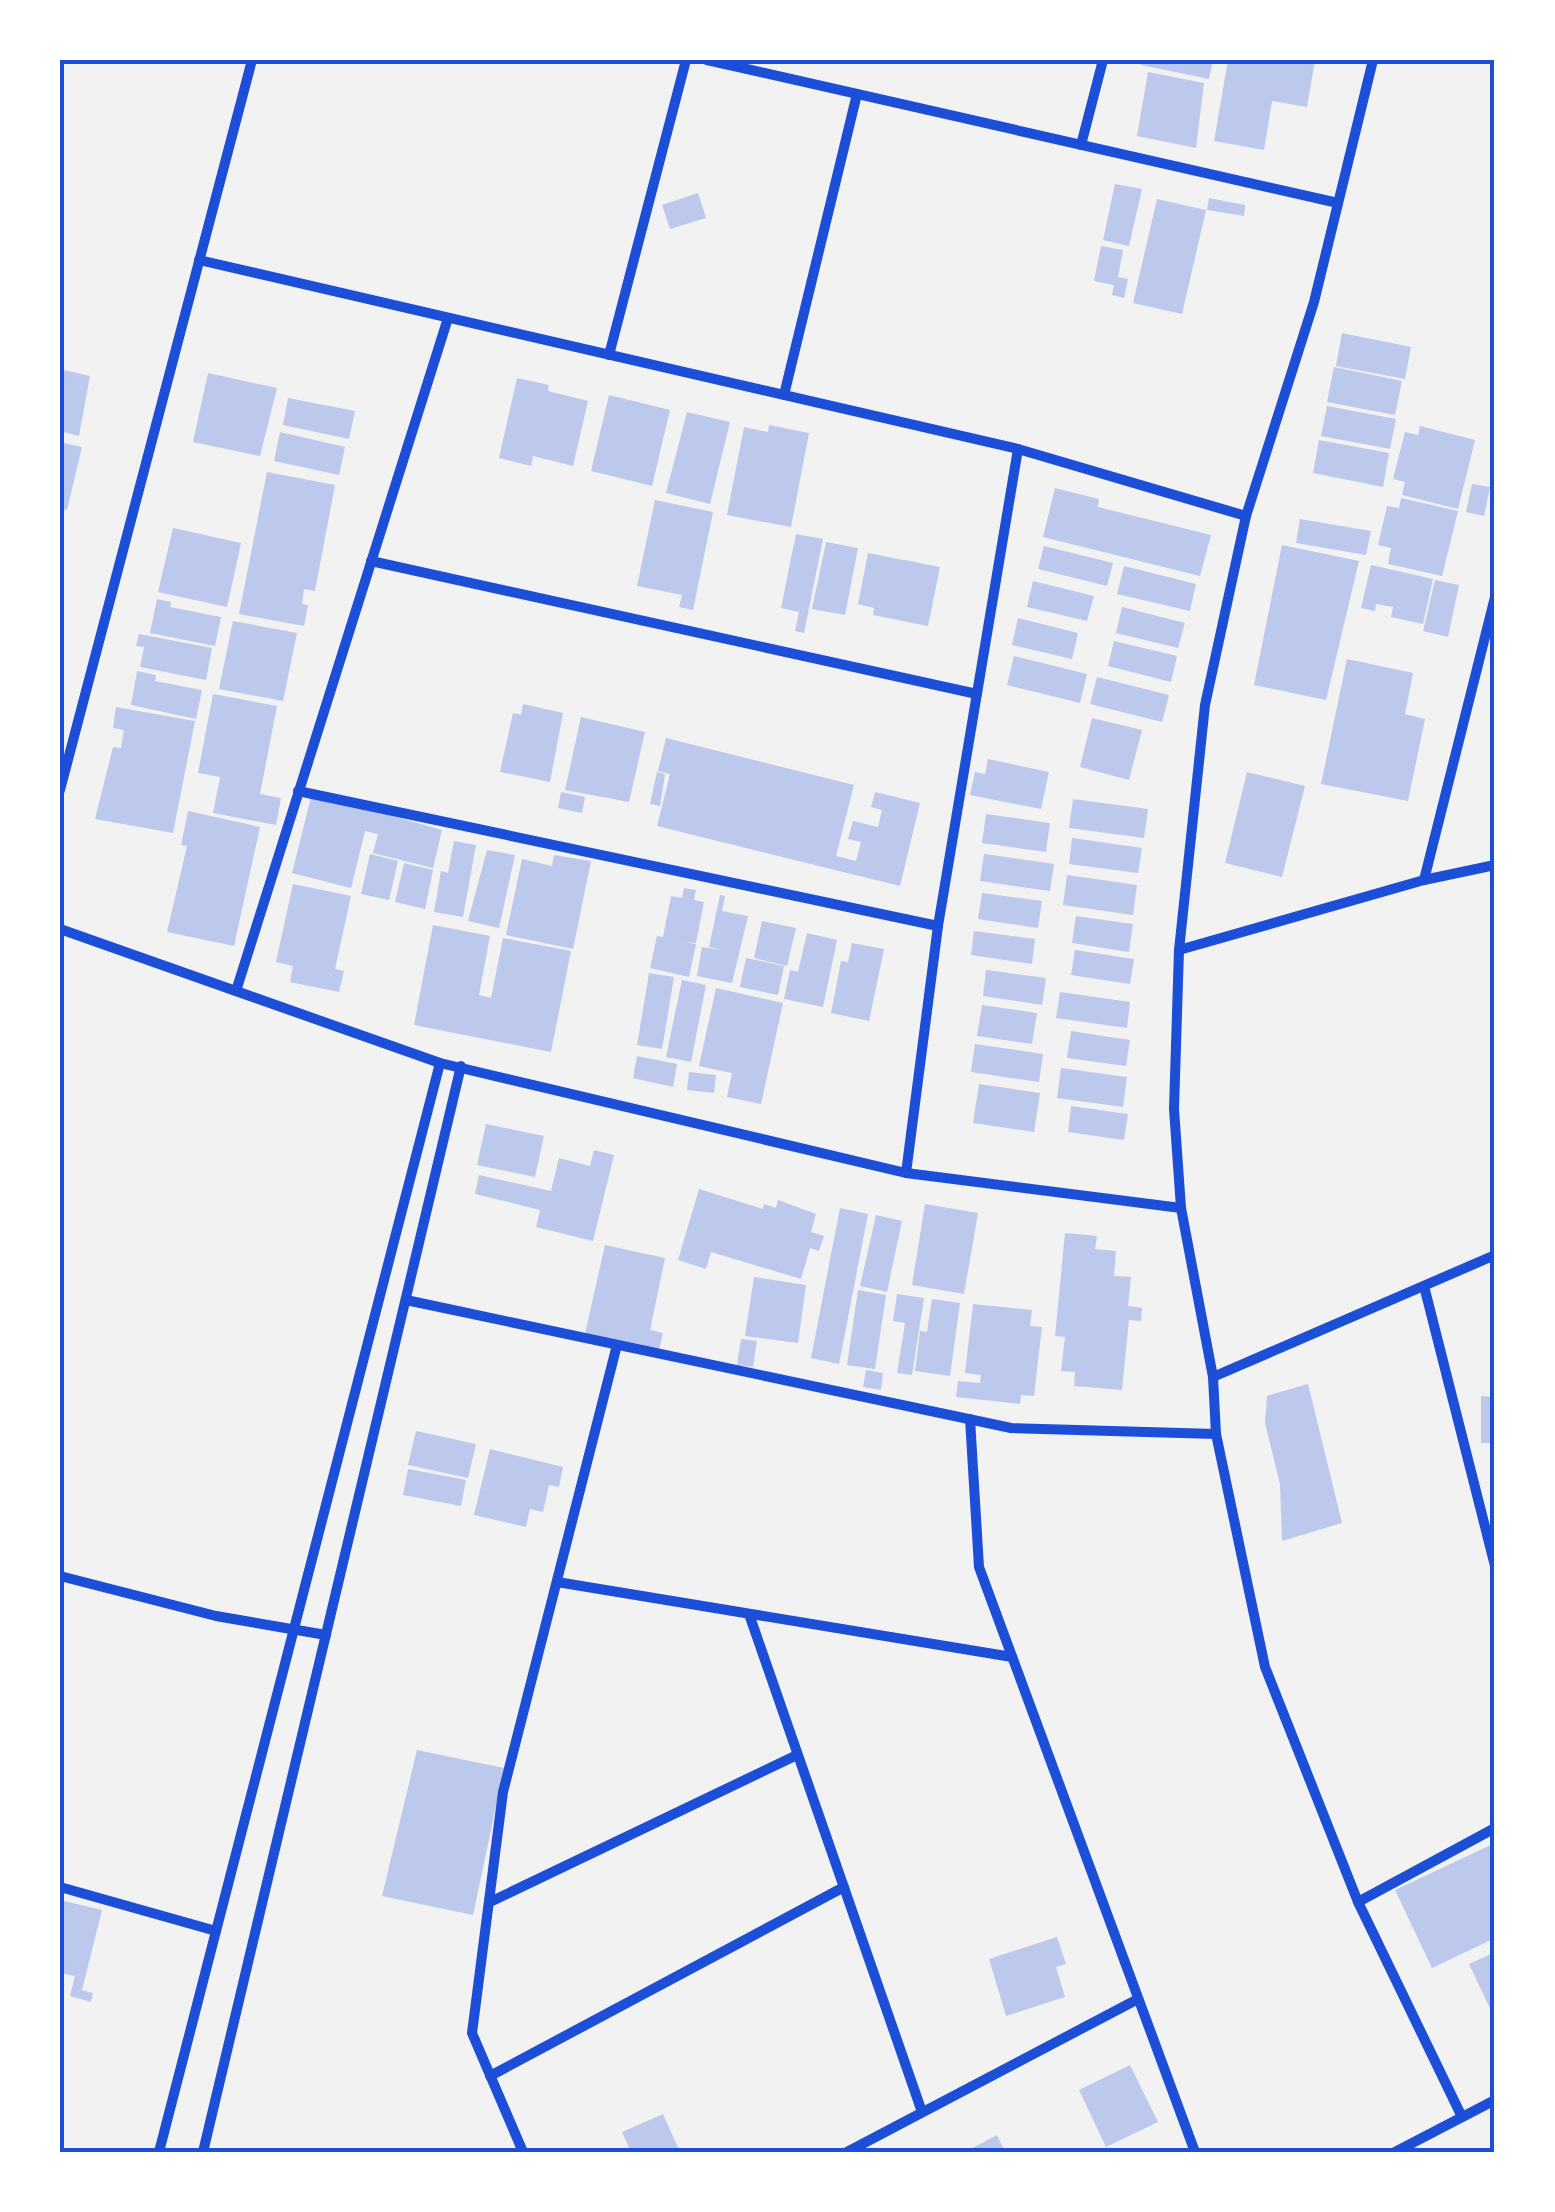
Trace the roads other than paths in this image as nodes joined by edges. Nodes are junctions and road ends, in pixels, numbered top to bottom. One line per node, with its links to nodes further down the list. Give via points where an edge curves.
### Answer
1 (252, 60): 9 (street)
2 (686, 60): 11 (street)
3 (708, 60): 6 (street)
4 (1103, 60): 7 (street)
5 (1372, 60): 8 (street)
6 (857, 94): 7 (street); 12 (street)
7 (1081, 144): 8 (street)
8 (1338, 202): 14 (street, via 1314,302)
9 (199, 260): 10 (street); 19 (street)
10 (448, 318): 11 (street); 15 (street)
11 (609, 355): 12 (street)
12 (784, 395): 13 (street)
13 (1018, 449): 14 (street); 18 (street)
14 (1246, 516): 25 (street, via 1205,704)
15 (371, 561): 18 (street); 20 (street)
16 (1495, 598): 17 (street)
17 (1492, 625): 22 (street)
18 (977, 694): 23 (street)
19 (60, 790)
20 (298, 791): 23 (street); 26 (street)
21 (1495, 866): 22 (street)
22 (1424, 880): 25 (street)
23 (938, 926): 29 (street)
24 (60, 928): 26 (street)
25 (1179, 950): 30 (street, via 1174,1110)
26 (236, 991): 27 (street)
27 (440, 1062): 28 (street); 43 (street)
28 (461, 1066): 29 (street); 33 (street)
29 (906, 1173): 30 (street)
30 (1181, 1208): 35 (street)
31 (1495, 1254): 32 (street)
32 (1424, 1286): 35 (street); 38 (street)
33 (406, 1300): 34 (street); 44 (street)
34 (617, 1345): 36 (street); 41 (street)
35 (1213, 1378): 37 (street)
36 (970, 1419): 37 (street, via 1011,1428); 45 (street, via 979,1567)
37 (1216, 1434): 51 (street, via 1265,1667)
38 (1492, 1550): 39 (street)
39 (1495, 1566)
40 (60, 1576): 43 (street)
41 (556, 1582): 42 (street); 50 (street, via 503,1792)
42 (749, 1614): 45 (street); 46 (street)
43 (294, 1630): 44 (street); 52 (street)
44 (326, 1636): 59 (street)
45 (1012, 1657): 53 (street)
46 (796, 1755): 49 (street); 50 (street)
47 (1495, 1828): 51 (street)
48 (60, 1887): 52 (street)
49 (844, 1887): 54 (street); 56 (street)
50 (490, 1902): 54 (street, via 472,2033)
51 (1358, 1902): 57 (street)
52 (216, 1930): 58 (street)
53 (1138, 1999): 56 (street); 62 (street)
54 (490, 2076): 60 (street)
55 (1495, 2100): 57 (street)
56 (922, 2112): 61 (street)
57 (1462, 2117): 63 (street)
58 (159, 2152)
59 (203, 2152)
60 (523, 2152)
61 (847, 2152)
62 (1195, 2152)
63 (1394, 2152)

